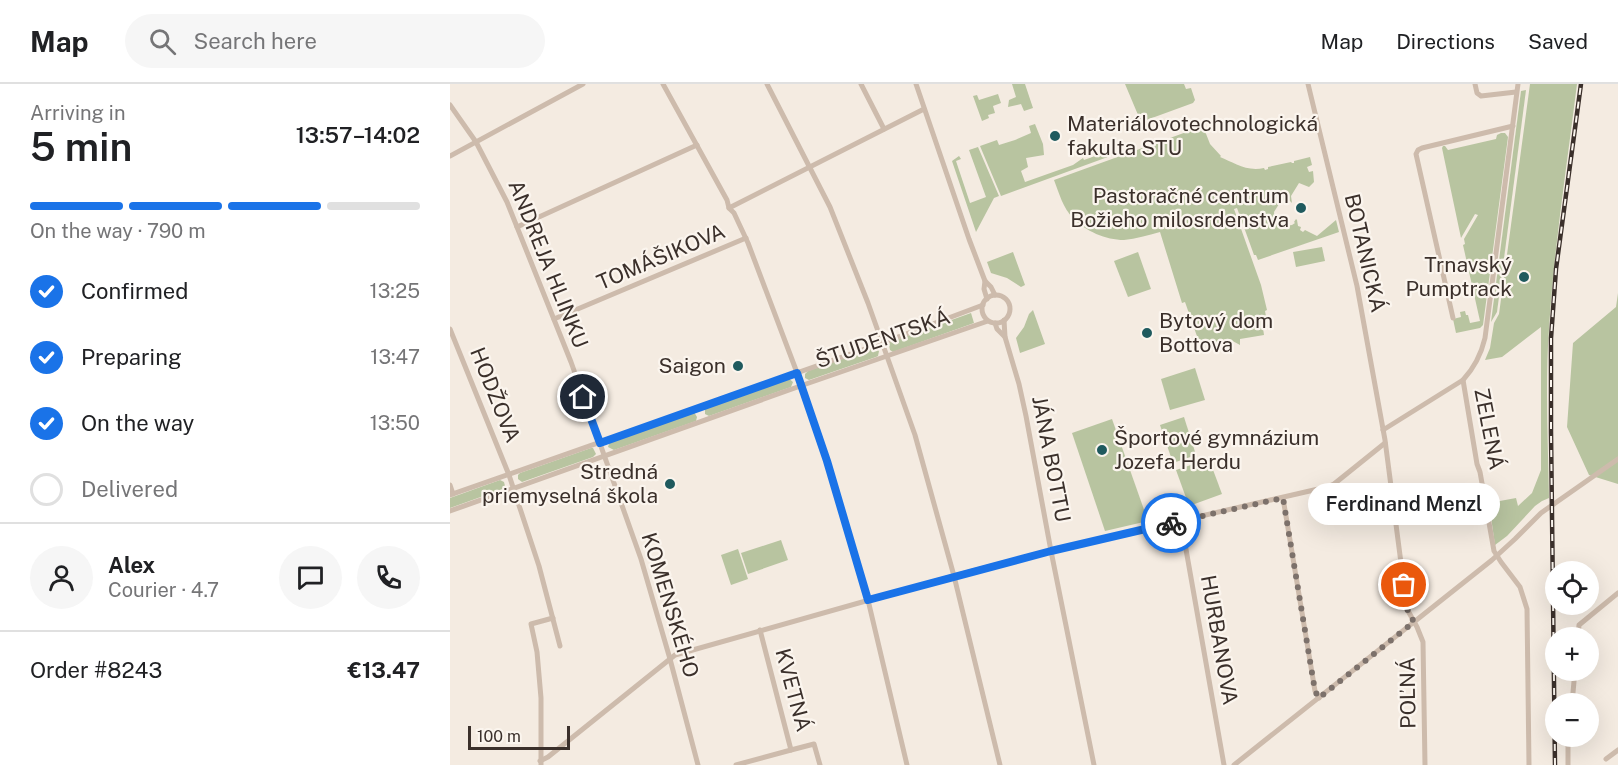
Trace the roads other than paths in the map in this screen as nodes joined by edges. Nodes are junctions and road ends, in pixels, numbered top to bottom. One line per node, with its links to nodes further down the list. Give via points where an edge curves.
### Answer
1 (583, 84): 9 (street)
2 (663, 84): 16 (street)
3 (767, 84): 18 (street)
4 (861, 84): 14 (street)
5 (916, 84): 12 (street, JÁNA BOTTU)
6 (1308, 84): 36 (street, BOTANICKÁ, via 1357,286)
7 (1475, 84): 10 (street, via 1481,96)
8 (1518, 84): 10 (street)
9 (572, 87): 15 (street)
10 (1516, 92): 13 (street)
11 (450, 105): 15 (street, ANDREJA HLINKU)
12 (924, 109): 14 (street); 22 (street, JÁNA BOTTU)
13 (1513, 126): 25 (street, via 1422,148 1416,154); 34 (street, via 1485,338 1480,356)
14 (884, 129): 18 (street)
15 (476, 142): 17 (street); 20 (street, ANDREJA HLINKU)
16 (697, 146): 19 (street); 20 (street)
17 (450, 156)
18 (810, 165): 19 (street); 31 (street)
19 (729, 208): 21 (street)
20 (518, 226): 26 (street, ANDREJA HLINKU)
21 (746, 238): 26 (street, TOMÁŠIKOVA); 33 (street)
22 (985, 282): 23 (street, JÁNA BOTTU); 24 (street, JÁNA BOTTU)
23 (995, 295): 24 (street); 27 (street, JÁNA BOTTU, via 1009,303 1010,312)
24 (985, 302): 28 (street, JÁNA BOTTU, via 983,314); 31 (street, ŠTUDENTSKÁ)
25 (1453, 318)
26 (554, 319): 37 (street, ANDREJA HLINKU)
27 (1004, 320): 28 (street); 30 (street, JÁNA BOTTU)
28 (991, 322): 30 (street, JÁNA BOTTU); 32 (street, ŠTUDENTSKÁ)
29 (450, 329): 41 (street, HODŽOVA)
30 (1005, 336): 48 (street, JÁNA BOTTU, via 1024,405)
31 (882, 343): 32 (street); 33 (street, ŠTUDENTSKÁ)
32 (886, 356): 35 (street, ŠTUDENTSKÁ); 50 (street, via 915,435)
33 (797, 373): 35 (street); 37 (street, ŠTUDENTSKÁ)
34 (1463, 380): 36 (street); 49 (street, ZELENÁ)
35 (801, 386): 39 (street, ŠTUDENTSKÁ); 52 (street)
36 (1383, 430): 38 (street, BOTANICKÁ)
37 (600, 443): 39 (street, ANDREJA HLINKU); 41 (street, ŠTUDENTSKÁ)
38 (1386, 443): 45 (street, via 1331,486); 54 (street, POĽNÁ, via 1407,609)
39 (604, 456): 43 (street, ŠTUDENTSKÁ); 58 (street, KOMENSKÉHO)
40 (1616, 463): 49 (street, via 1541,513)
41 (509, 475): 43 (street, HODŽOVA); 44 (street, ŠTUDENTSKÁ)
42 (450, 485): 44 (street)
43 (513, 488): 46 (street, ŠTUDENTSKÁ); 53 (street, HODŽOVA)
44 (452, 494)
45 (1283, 498): 47 (street); 59 (street)
46 (450, 511)
47 (1181, 521): 48 (street); 71 (street, HURBANOVA)
48 (1051, 551): 50 (street); 70 (street, JÁNA BOTTU)
49 (1496, 556): 54 (street); 74 (street, via 1520,587 1527,609)
50 (954, 576): 52 (street); 69 (street)
51 (1618, 594): 55 (street)
52 (868, 600): 56 (street); 68 (street)
53 (553, 618): 57 (street, HODŽOVA); 64 (street, via 531,624 541,698)
54 (1414, 622): 59 (street); 73 (street, POĽNÁ, via 1423,642)
55 (1579, 627)
56 (760, 630): 58 (street); 61 (street, KVETNÁ)
57 (560, 645)
58 (670, 658): 64 (street); 65 (street, KOMENSKÉHO)
59 (1319, 698): 72 (street)
60 (1568, 747): 75 (street)
61 (791, 750): 66 (street); 67 (street, KVETNÁ, via 814,744)
62 (1618, 750): 63 (street)
63 (1606, 759)
64 (541, 763)
65 (698, 765)
66 (736, 765)
67 (820, 765)
68 (907, 765)
69 (1000, 765)
70 (1094, 765)
71 (1224, 765)
72 (1234, 765)
73 (1425, 765)
74 (1529, 765)
75 (1569, 765)

